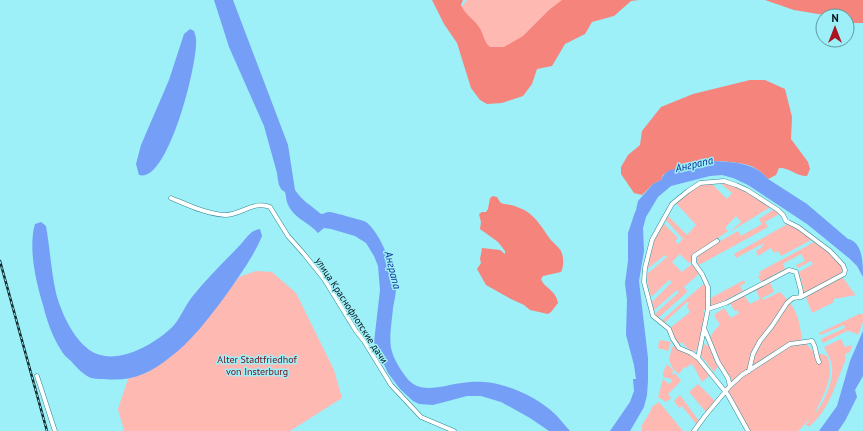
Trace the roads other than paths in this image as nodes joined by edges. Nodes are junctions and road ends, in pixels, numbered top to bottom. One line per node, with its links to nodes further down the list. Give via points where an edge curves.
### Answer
1 (171, 198): 13 (street, улица Краснофлотские дачи, via 205,211 225,215 261,204 270,207 288,236 324,279 391,385 421,417)
2 (717, 241): 4 (street, via 694,256 694,263 708,287)
3 (801, 297): 4 (street, via 796,272 789,270 745,294); 6 (street, via 844,274 845,270 838,258 798,227 786,221 778,210 746,190 724,181 700,183 672,204 659,226 648,253 644,282 653,316 669,329 679,348); 8 (street, via 793,298 788,303 760,341 752,354)
4 (708, 309): 5 (street)
5 (704, 328): 6 (street); 10 (street)
6 (698, 358): 11 (street)
7 (819, 362): 8 (street, via 812,341 804,342 790,344)
8 (749, 371): 10 (street)
9 (37, 376): 12 (street)
10 (730, 386): 11 (street)
11 (725, 393): 14 (street); 15 (street)
12 (55, 431)
13 (454, 431)
14 (694, 431)
15 (748, 431)

